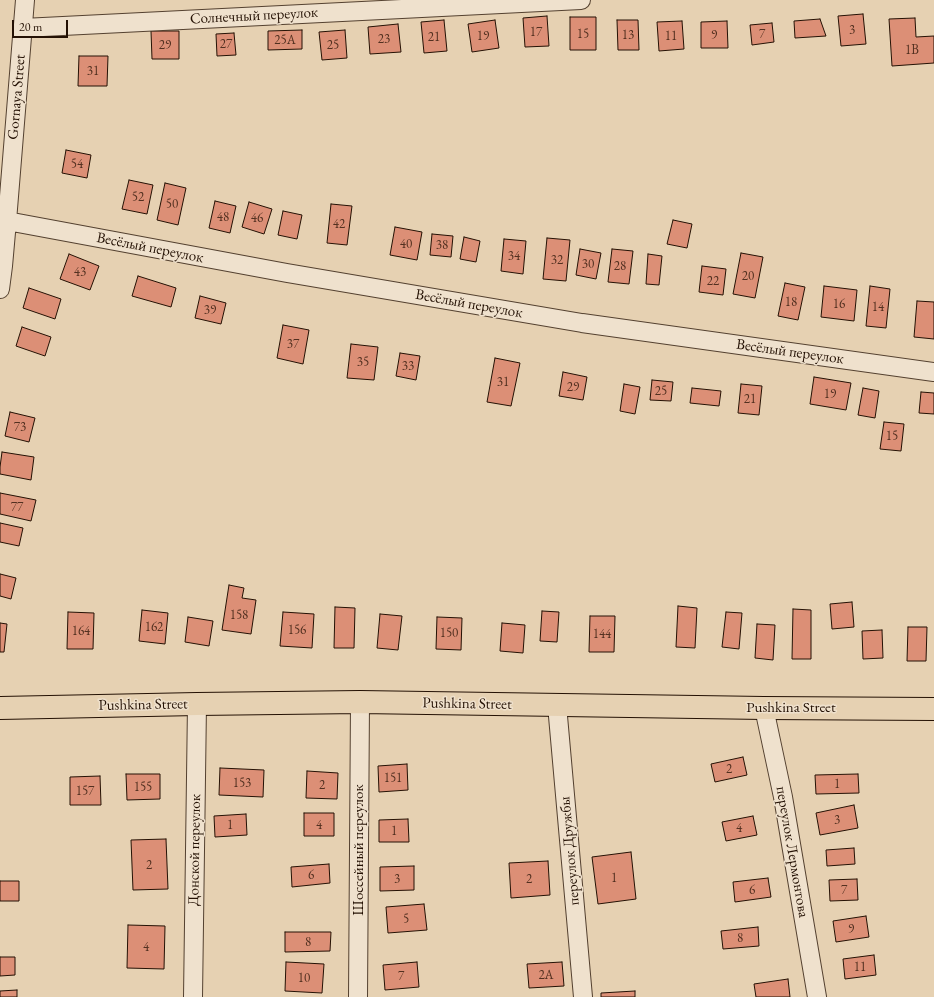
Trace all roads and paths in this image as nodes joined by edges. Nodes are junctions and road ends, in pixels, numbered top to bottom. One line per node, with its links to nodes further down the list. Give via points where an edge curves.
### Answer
1 (25, 0): 3 (street, Gornaya Street)
2 (581, 0): 3 (street, Солнечный переулок)
3 (23, 28): 4 (street, Gornaya Street)
4 (7, 221): 5 (street, Gornaya Street); 7 (street, Весёлый переулок, via 294,274 582,323)
5 (2, 266): 6 (street, Gornaya Street)
6 (0, 289)
7 (934, 372)
8 (360, 702): 9 (main road, Pushkina Street); 10 (main road, Pushkina Street); 15 (street, Шоссейный переулок)
9 (197, 704): 11 (main road, Pushkina Street); 14 (street, Донской переулок)
10 (557, 705): 12 (main road, Pushkina Street); 16 (street, переулок Дружбы)
11 (0, 708)
12 (764, 708): 13 (main road, Pushkina Street); 17 (street, переулок Лермонтова, via 783,796)
13 (934, 709)
14 (193, 997)
15 (358, 997)
16 (583, 997)
17 (817, 997)

